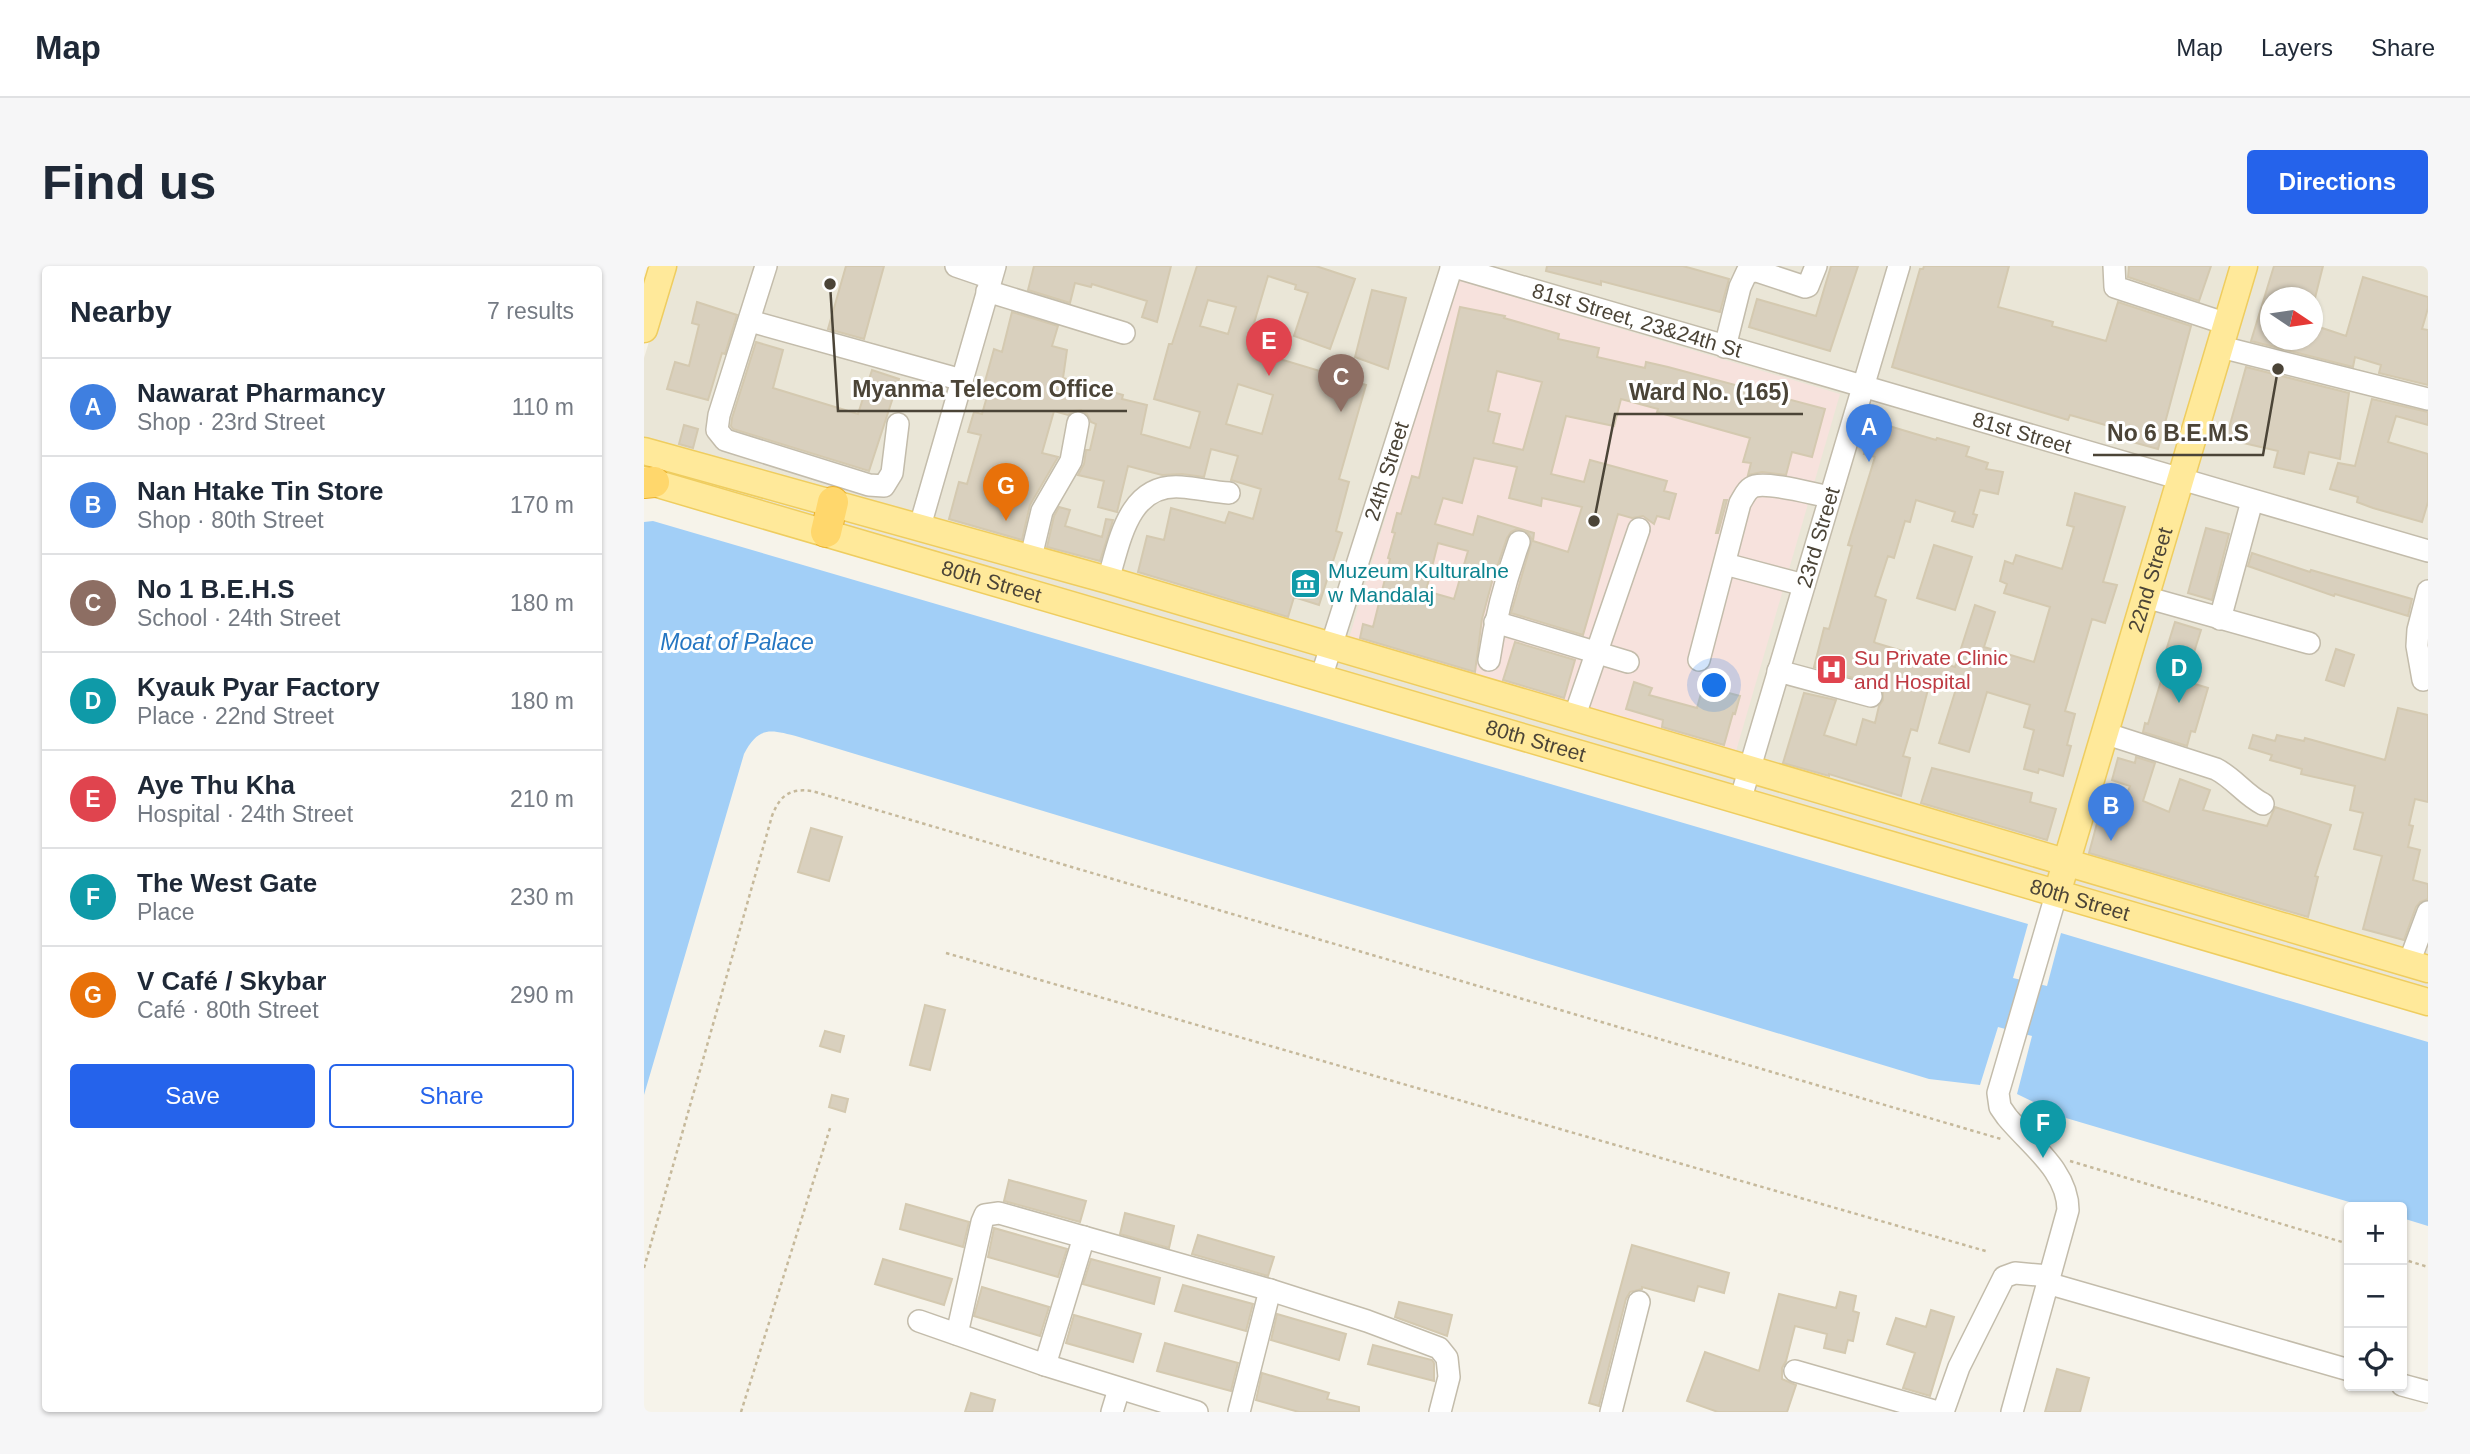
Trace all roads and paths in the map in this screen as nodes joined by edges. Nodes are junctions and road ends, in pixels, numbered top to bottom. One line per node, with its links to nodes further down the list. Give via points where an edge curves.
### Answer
1 (663, 266): 11 (main road)
2 (766, 266): 10 (street)
3 (956, 266): 9 (street)
4 (1451, 266): 14 (street, 81st Street, 23&24th St); 41 (street, 24th Street)
5 (1816, 266): 14 (street, via 1805,287 1747,272)
6 (1899, 266): 16 (street, 23rd Street)
7 (2114, 266): 13 (street, via 2115,287)
8 (2244, 266): 13 (main road, 22nd Street)
9 (991, 278): 12 (street); 15 (street)
10 (750, 321): 15 (street); 19 (street, via 719,415 717,430 725,440 884,486 892,473)
11 (644, 329)
12 (1124, 333)
13 (2224, 335): 17 (street); 22 (main road, 22nd Street)
14 (1725, 347): 16 (street, 81st Street, 23&24th St)
15 (962, 380): 27 (street)
16 (1862, 385): 22 (street, 81st Street); 24 (street, 23rd Street)
17 (2428, 399)
18 (1078, 423): 32 (street, via 1071,461 1042,512)
19 (898, 424)
20 (644, 451): 26 (main road, 80th Street)
21 (648, 481): 29 (main road, 80th Street)
22 (2182, 481): 25 (street, 81st Street); 37 (main road, 22nd Street)
23 (1230, 494): 34 (street, via 1160,488 1139,502 1131,510)
24 (1830, 497): 33 (street, via 1771,487 1755,486 1747,491); 35 (street, 23rd Street)
25 (2252, 501): 31 (street, 81st Street); 38 (street)
26 (833, 502): 27 (main road, 80th Street); 29 (highway)
27 (919, 526): 32 (main road, 80th Street)
28 (1639, 529): 42 (street)
29 (826, 532): 47 (main road, 80th Street)
30 (1519, 542): 39 (street)
31 (2427, 547)
32 (1031, 557): 34 (main road, 80th Street)
33 (1725, 564): 35 (street); 44 (street)
34 (1108, 579): 41 (main road, 80th Street)
35 (1804, 585): 46 (street, 23rd Street)
36 (2428, 591): 48 (street, via 2417,646)
37 (2146, 597): 38 (street); 51 (main road, 22nd Street)
38 (2220, 619): 40 (street)
39 (1495, 622): 42 (street); 43 (street)
40 (2309, 643)
41 (1331, 646): 47 (street, 24th Street); 50 (main road, 80th Street)
42 (1598, 653): 45 (street); 50 (street)
43 (1489, 660)
44 (1699, 660)
45 (1628, 662)
46 (1778, 671): 49 (street); 52 (street, 23rd Street)
47 (1321, 677): 53 (main road, 80th Street)
48 (2423, 680)
49 (1871, 696)
50 (1574, 718): 52 (main road, 80th Street)
51 (2104, 733): 54 (street, via 2216,769); 55 (main road, 22nd Street)
52 (1749, 769): 53 (street, 23rd Street); 55 (main road, 80th Street)
53 (1740, 801): 56 (main road, 80th Street)
54 (2263, 804)
55 (2067, 862): 56 (main road, 22nd Street); 59 (main road, 80th Street)
56 (2056, 895): 60 (main road, 80th Street); 62 (street, via 1998,1093 2007,1118)
57 (2428, 912): 59 (street)
58 (946, 953): 65 (path)
59 (2418, 966)
60 (2428, 1002)
61 (831, 1125): 80 (path)
62 (2038, 1152): 64 (path); 68 (path, via 793,790 782,797 772,816); 69 (street, via 2066,1188 2068,1199)
63 (1084, 1237): 70 (street); 73 (street, via 999,1213 985,1215); 74 (street)
64 (2344, 1243)
65 (1989, 1252)
66 (2407, 1261): 67 (path)
67 (2428, 1267)
68 (644, 1268)
69 (2048, 1280): 75 (street); 86 (street, via 2015,1273 2004,1277); 87 (street)
70 (1270, 1290): 83 (street); 84 (street, via 1439,1348 1447,1358 1449,1377)
71 (1639, 1302): 85 (street)
72 (919, 1321): 73 (street)
73 (957, 1334): 74 (street)
74 (1045, 1365): 78 (street)
75 (2344, 1369)
76 (1795, 1371): 86 (street)
77 (2407, 1386): 79 (street)
78 (1119, 1389): 81 (street); 82 (street)
79 (2428, 1392)
80 (741, 1412)
81 (1112, 1412)
82 (1197, 1412)
83 (1239, 1412)
84 (1440, 1412)
85 (1611, 1412)
86 (1941, 1412)
87 (2012, 1412)

